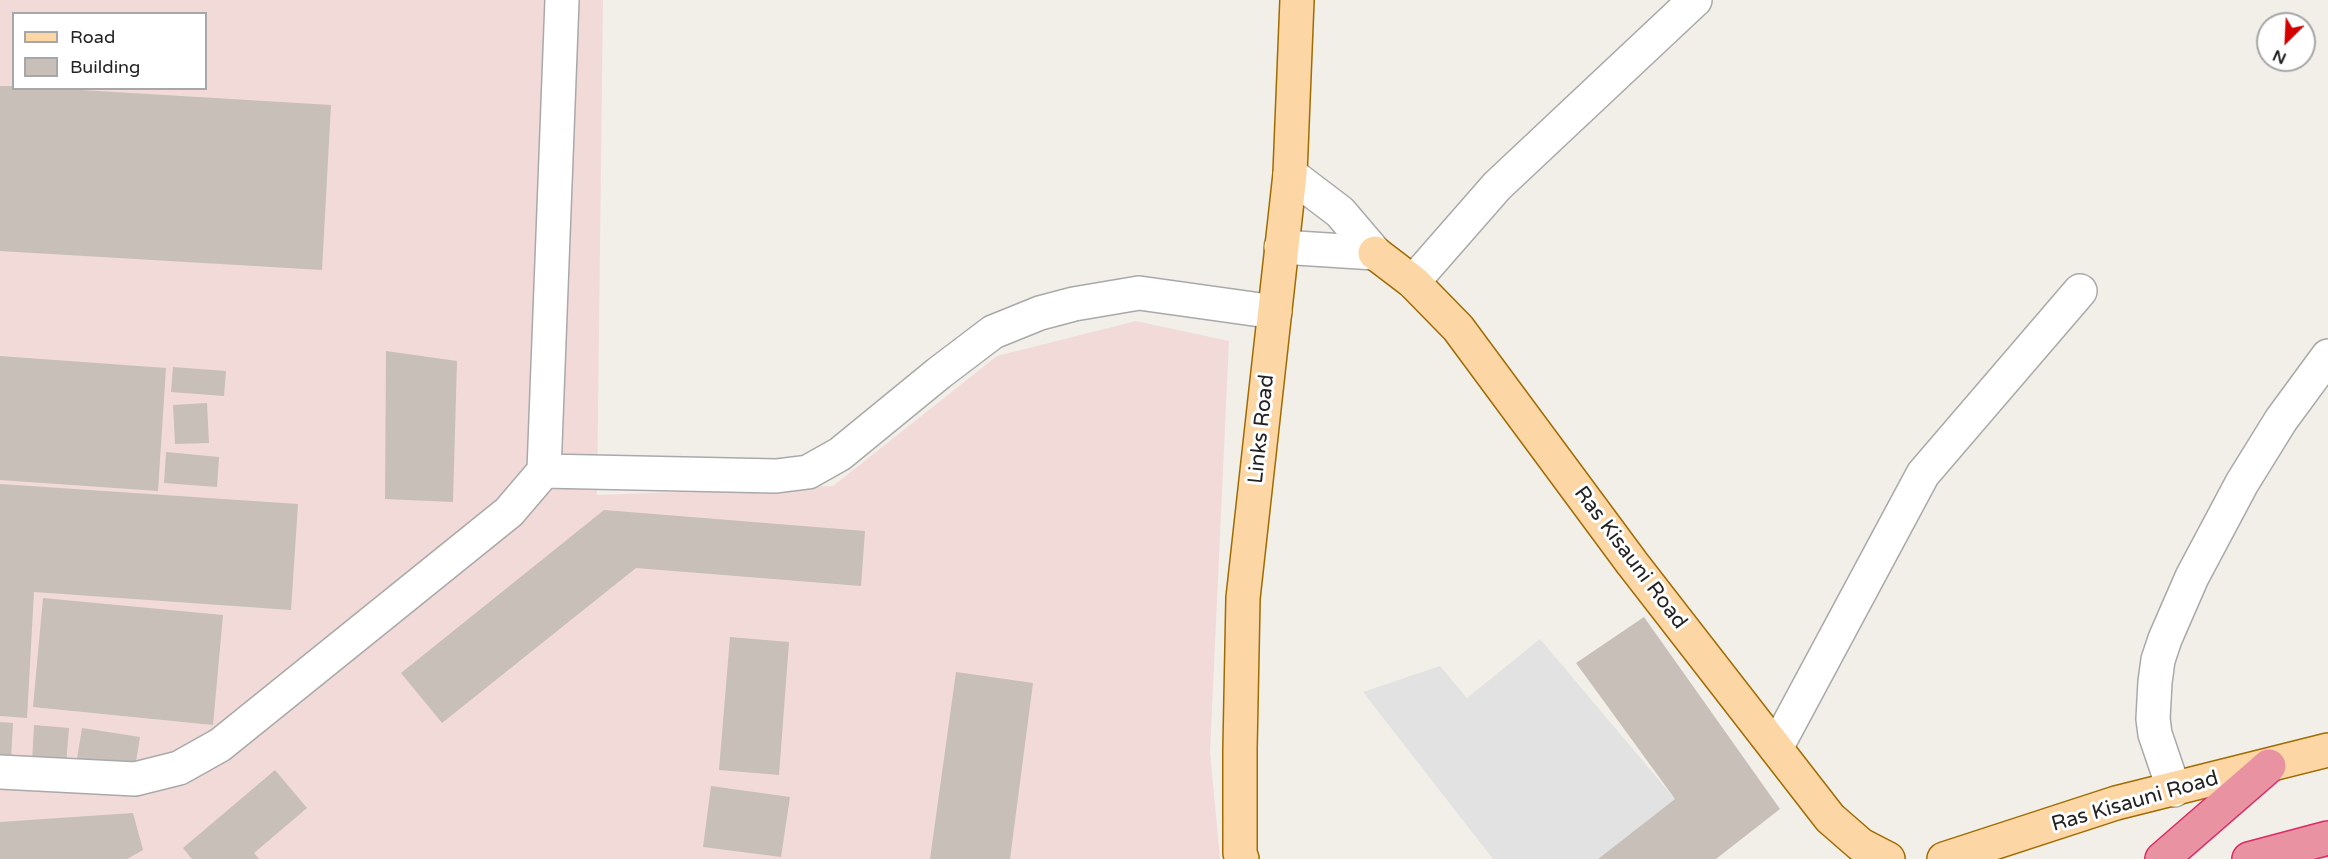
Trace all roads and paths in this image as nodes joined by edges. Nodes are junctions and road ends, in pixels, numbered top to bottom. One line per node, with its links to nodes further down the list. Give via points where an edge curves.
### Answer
1 (562, 0): 11 (street)
2 (1297, 0): 4 (main road, Links Road)
3 (1695, 0): 7 (street, via 1497,186)
4 (1290, 174): 5 (main road, Links Road); 6 (street, Ras Kisauni Road, via 1340,212)
5 (1281, 247): 6 (street); 9 (main road, Links Road)
6 (1375, 253): 7 (main road, Ras Kisauni Road)
7 (1413, 282): 12 (main road, Ras Kisauni Road, via 1458,328 1632,563)
8 (2080, 291): 12 (street, via 1923,474)
9 (1275, 312): 11 (street, via 1139,293 1040,313 993,332 840,454 808,472 776,476); 18 (main road, Links Road, via 1242,598)
10 (2328, 356): 16 (street, via 2281,420 2242,483 2206,549 2165,639 2158,660 2153,719)
11 (544, 471): 15 (street, via 509,512 210,751 179,768 135,779)
12 (1776, 748): 19 (main road, Ras Kisauni Road, via 1830,818 1861,845)
13 (2328, 750): 14 (main road, Ras Kisauni Road)
14 (2269, 766): 16 (main road, Ras Kisauni Road); 21 (highway)
15 (0, 772)
16 (2174, 790): 20 (main road, Ras Kisauni Road, via 2116,803)
17 (2328, 838): 22 (highway)
18 (1242, 859)
19 (1888, 859)
20 (1944, 859)
21 (2162, 859)
22 (2249, 859)

